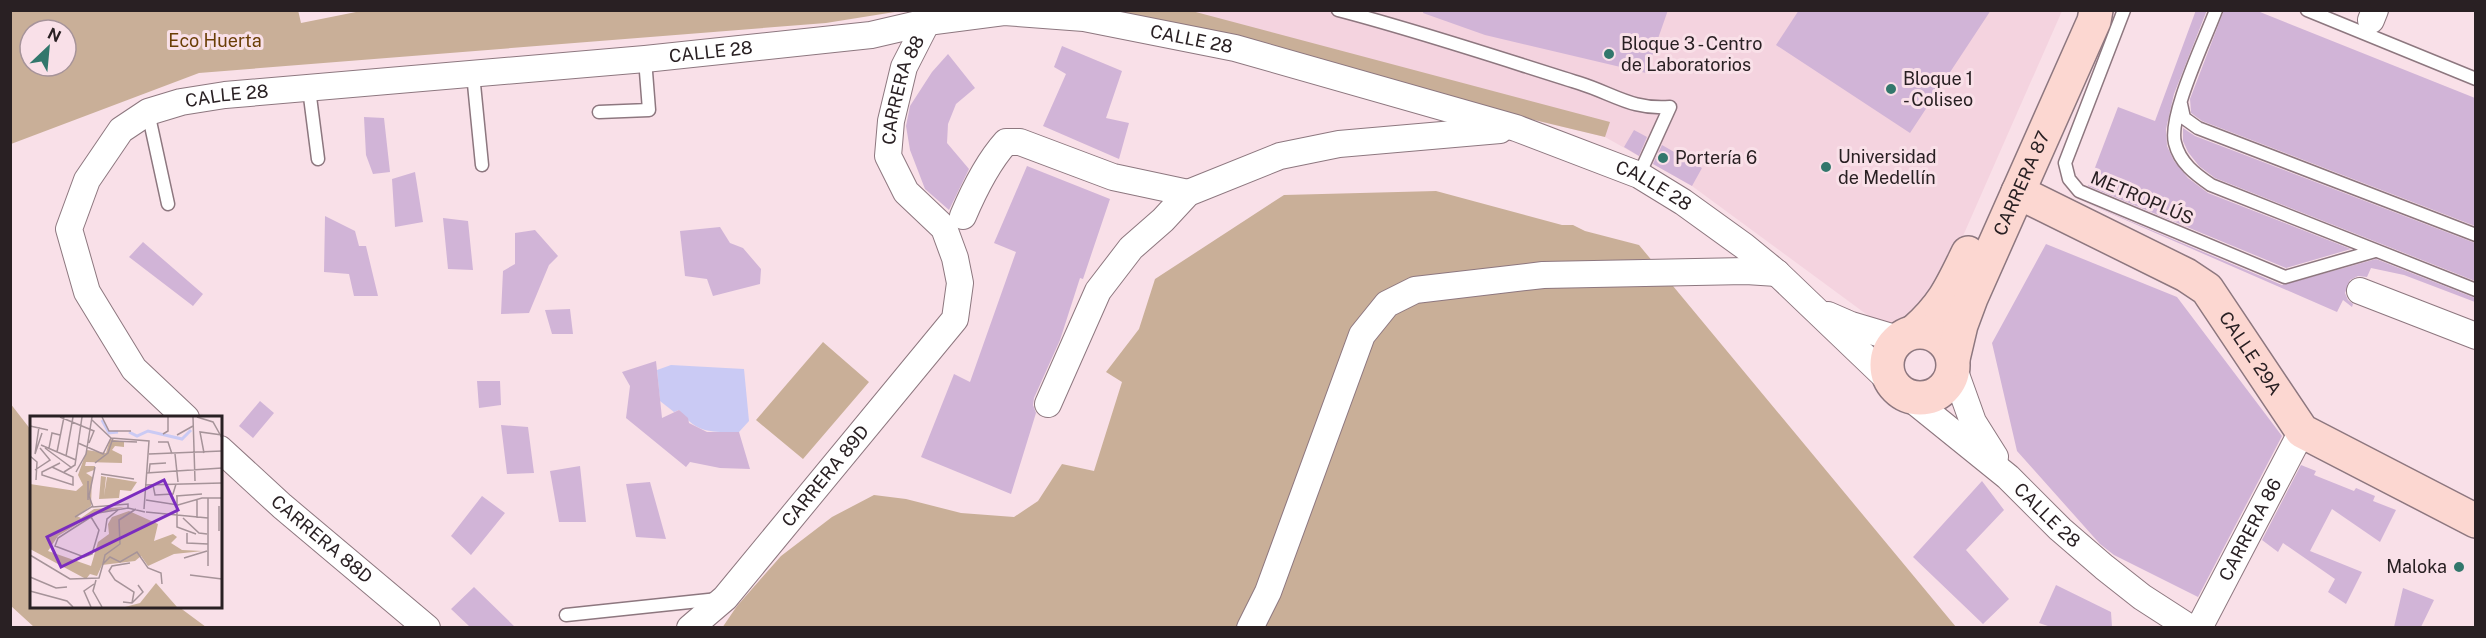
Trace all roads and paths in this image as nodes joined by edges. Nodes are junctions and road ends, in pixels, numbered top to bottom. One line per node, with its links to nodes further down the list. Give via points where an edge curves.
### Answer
1 (1338, 10): 18 (lane, via 1594,87 1640,107 1670,108)
2 (2082, 10): 30 (street, CARRERA 87, via 1945,300)
3 (2096, 10): 19 (street, CARRERA 87)
4 (2124, 10): 24 (lane, METROPLÚS, via 2065,163 2069,178 2079,191 2285,277)
5 (2216, 10): 12 (lane)
6 (2307, 10): 10 (lane)
7 (927, 22): 8 (street, CALLE 28, via 871,35); 15 (street, CALLE 28, via 1004,12 1084,18 1137,27 1235,48); 29 (street, CARRERA 88, via 904,67 891,121 888,156 906,192 944,228 960,283)
8 (645, 59): 9 (street, CALLE 28); 14 (lane, via 649,110)
9 (473, 74): 11 (street, CALLE 28); 17 (lane)
10 (2475, 79)
11 (309, 89): 13 (street, CALLE 28, via 225,95); 16 (lane)
12 (2181, 104): 23 (lane, via 2184,118 2198,128); 24 (lane, via 2175,120 2175,141 2194,174 2211,185)
13 (148, 112): 21 (lane); 35 (street, CALLE 28, via 121,130 87,180 69,229 87,292 134,369)
14 (599, 112)
15 (1516, 128): 18 (street, CALLE 28); 20 (street, via 1339,144 1280,156)
16 (318, 159)
17 (482, 165)
18 (1639, 175): 25 (street, CALLE 28, via 1683,202)
19 (2018, 192): 32 (street, CARRERA 87, via 1971,297); 36 (street, CALLE 29A, via 2207,289)
20 (1188, 193): 22 (street, via 1113,177 1020,141 1006,142 996,152); 34 (street, via 1131,248 1098,291)
21 (168, 204)
22 (963, 216)
23 (2475, 235)
24 (2375, 251): 26 (lane)
25 (1777, 273): 28 (street, CALLE 28); 44 (street, via 1544,275 1415,291 1387,304 1362,335 1279,562)
26 (2475, 290)
27 (2360, 291): 31 (street)
28 (1812, 307): 30 (street, via 1844,322); 33 (street, CALLE 28)
29 (955, 319): 40 (street, CARRERA 89D)
30 (1907, 335): 32 (street, via 1926,331 1944,341); 33 (street, via 1892,346 1886,365)
31 (2475, 336)
32 (1954, 364): 33 (street, via 1946,387 1938,393 1919,398); 38 (street, via 1973,422)
33 (1900, 390): 38 (street, CALLE 28)
34 (1048, 404)
35 (185, 416)
36 (2302, 431): 39 (street, CALLE 29A); 46 (street, CARRERA 86)
37 (222, 451): 42 (street, CARRERA 88D)
38 (2008, 477): 45 (street, CALLE 28, via 2104,567)
39 (2475, 521)
40 (725, 598): 41 (lane); 43 (street, CARRERA 89D)
41 (566, 615)
42 (427, 627)
43 (690, 627)
44 (1250, 627)
45 (2190, 627)
46 (2199, 627)

